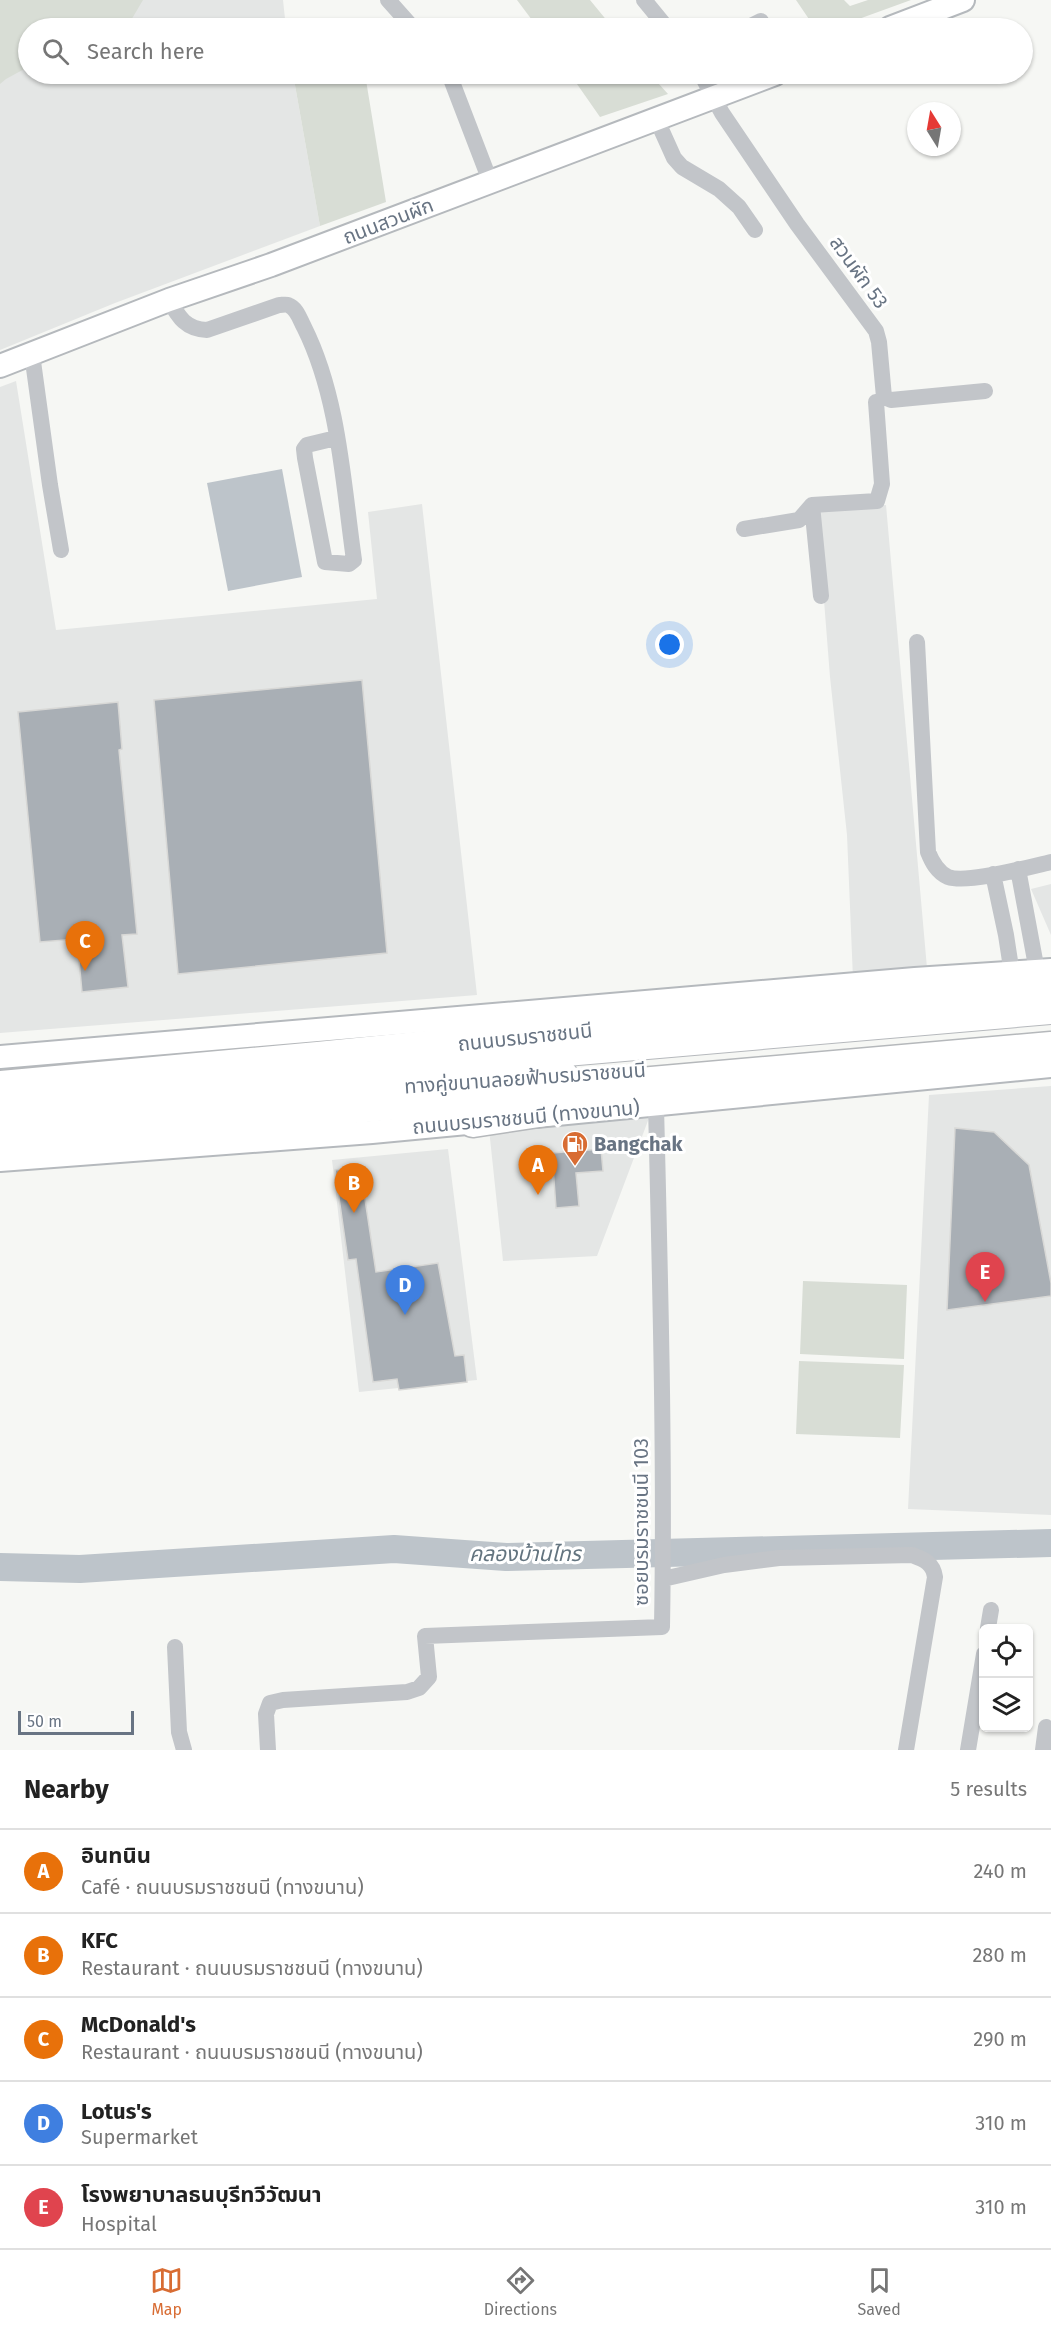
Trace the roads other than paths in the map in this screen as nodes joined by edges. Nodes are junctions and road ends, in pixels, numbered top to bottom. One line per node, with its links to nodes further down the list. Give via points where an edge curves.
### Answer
1 (388, 0): 4 (street)
2 (644, 0): 5 (street)
3 (963, 0): 6 (main road)
4 (404, 18)
5 (659, 18)
6 (916, 18)
7 (453, 84): 12 (street)
8 (706, 84): 10 (street)
9 (748, 84): 10 (main road, ถนนสวนผัก)
10 (713, 97): 11 (main road, ถนนสวนผัก); 17 (street, สวนผัก 53, via 797,224 876,331 884,397 891,400)
11 (656, 118): 12 (main road, ถนนสวนผัก); 13 (street, via 682,167 719,189)
12 (490, 181): 14 (main road, ถนนสวนผัก)
13 (756, 230)
14 (169, 300): 15 (main road, ถนนสวนผัก); 19 (street, via 179,319 196,329 207,330 279,305 287,304 294,309 315,350 330,396)
15 (32, 354): 16 (main road, ถนนสวนผัก); 22 (street)
16 (0, 366)
17 (985, 391)
18 (876, 402): 20 (street, via 882,484 877,501)
19 (336, 438): 19 (street, via 354,560 349,564 325,561 304,458 307,445)
20 (812, 505): 21 (street, via 799,520); 23 (street)
21 (744, 529)
22 (61, 550)
23 (821, 596)
24 (916, 642): 27 (street, via 928,852 934,866 948,877 964,879)
25 (1051, 862): 26 (street)
26 (1018, 869): 27 (street); 29 (street)
27 (993, 874): 28 (street, via 1006,935)
28 (1002, 974): 29 (main road); 30 (highway); 34 (main road)
29 (1046, 978): 30 (highway, ถนนบรมราชชนนี)
30 (835, 1005): 37 (highway, ถนนบรมราชชนนี)
31 (1051, 1011): 38 (main road, ทางคู่ขนานลอยฟ้าบรมราชชนนี)
32 (1051, 1033): 41 (main road, ทางคู่ขนานลอยฟ้าบรมราชชนนี)
33 (1051, 1047): 35 (highway)
34 (0, 1057)
35 (854, 1065): 40 (highway); 42 (highway)
36 (1051, 1066): 39 (main road, ถนนบรมราชชนนี (ทางขนาน))
37 (0, 1086)
38 (0, 1102)
39 (656, 1105): 40 (main road, ถนนบรมราชชนนี (ทางขนาน)); 44 (street, ซอยบรมราชชนนี 103)
40 (473, 1122): 43 (main road, ถนนบรมราชชนนี (ทางขนาน))
41 (0, 1124)
42 (0, 1139)
43 (0, 1160)
44 (663, 1575): 51 (street, ซอยบรมราชชนนี 103, via 662,1627 425,1636 429,1677 419,1688 270,1703 266,1714); 52 (street, via 779,1558 912,1555 928,1561 935,1577)
45 (991, 1610): 46 (street)
46 (989, 1624)
47 (175, 1647): 50 (street, via 179,1732)
48 (980, 1678): 53 (street)
49 (1046, 1727): 54 (street)
50 (184, 1750)
51 (268, 1750)
52 (906, 1750)
53 (968, 1750)
54 (1043, 1750)

